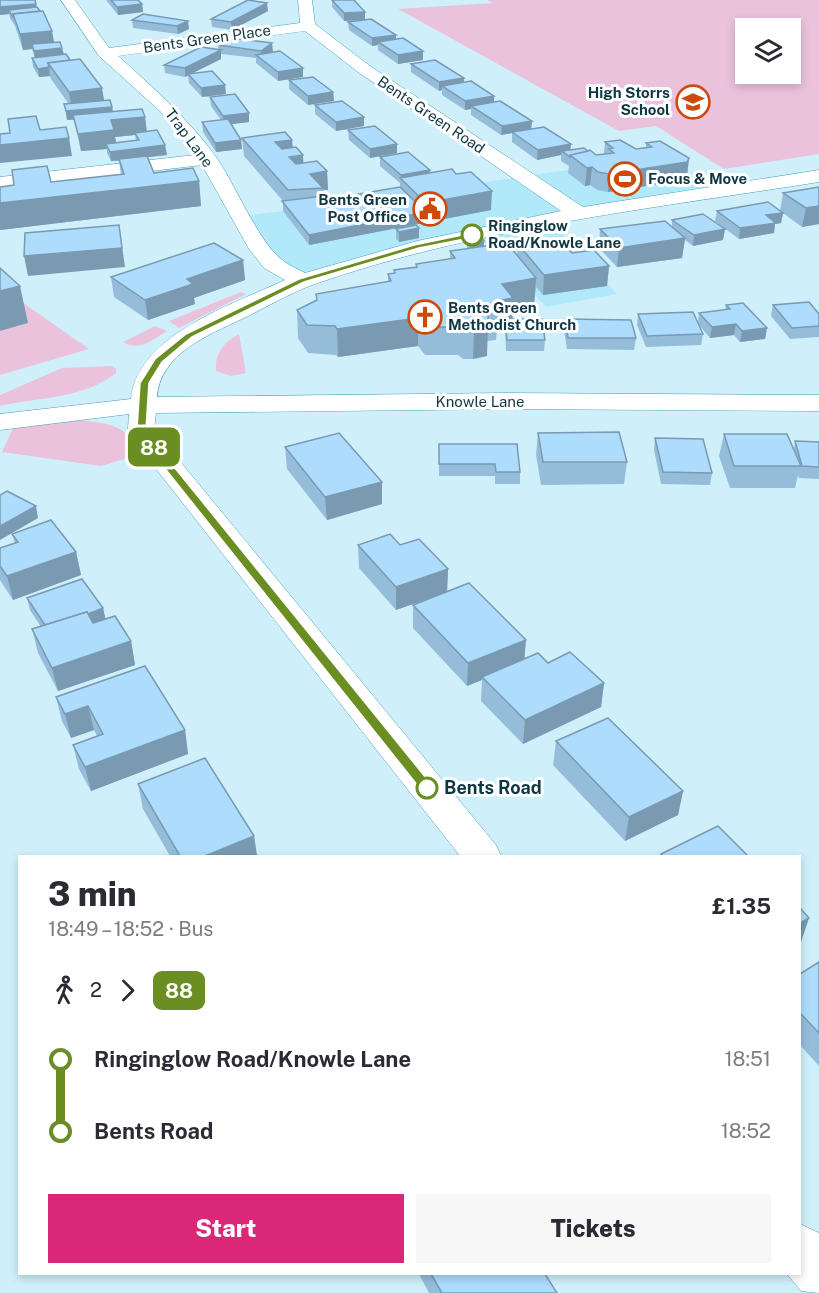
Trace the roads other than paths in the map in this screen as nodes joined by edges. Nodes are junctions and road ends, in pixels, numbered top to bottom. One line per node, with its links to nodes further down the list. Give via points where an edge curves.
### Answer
1 (68, 0): 4 (street, Trap Lane)
2 (305, 0): 3 (street)
3 (308, 26): 4 (street, Bents Green Place); 8 (street, Bents Green Road, via 364,69)
4 (105, 53): 5 (street, Trap Lane, via 166,107)
5 (208, 159): 7 (street); 9 (street, Trap Lane, via 262,251 272,263)
6 (819, 176): 8 (street)
7 (0, 183)
8 (579, 214): 9 (street, via 417,246)
9 (302, 281): 11 (street, via 189,335 158,361 145,383)
10 (819, 403): 11 (street, Knowle Lane)
11 (142, 405): 12 (street, Knowle Lane); 13 (street, via 141,429 159,454)
12 (0, 422)
13 (481, 855)
14 (801, 1250): 15 (street)
15 (819, 1273)

